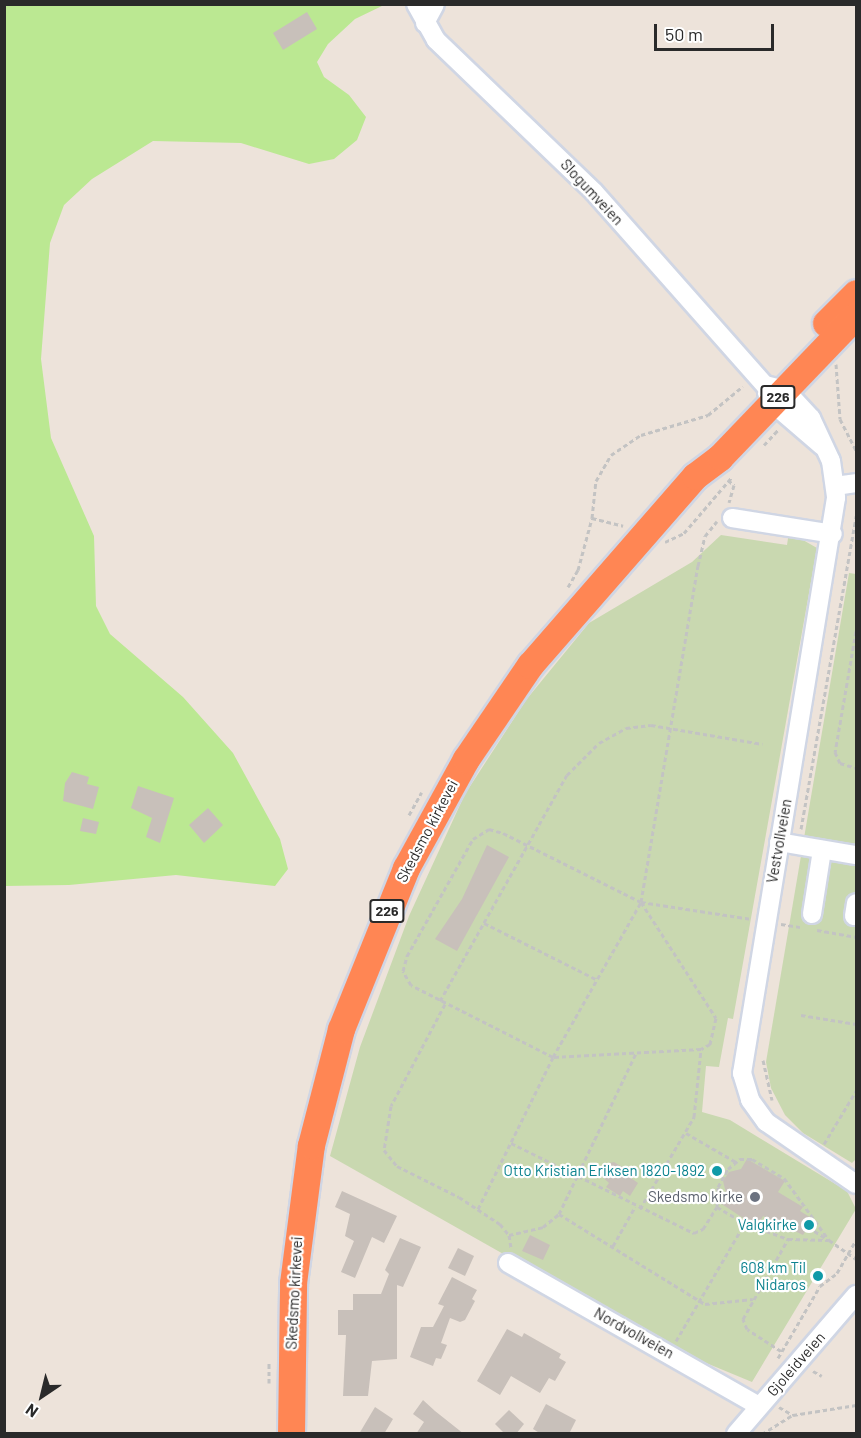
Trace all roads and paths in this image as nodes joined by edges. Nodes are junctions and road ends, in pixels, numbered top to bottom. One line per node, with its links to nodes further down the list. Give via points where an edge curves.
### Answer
1 (416, 4): 3 (street, Slogumveien)
2 (435, 4): 3 (street)
3 (425, 23): 7 (street, Slogumveien, via 455,60 594,192)
4 (856, 293): 7 (highway, Skedsmo kirkevei / 226)
5 (856, 315): 7 (highway, Skedsmo kirkevei / 226)
6 (836, 363): 10 (path, via 840,368 840,419)
7 (770, 398): 8 (path); 9 (path); 14 (street, Vestvollveien, via 823,447); 79 (highway, Skedsmo kirkevei / 226, via 720,457 695,476 585,599 506,696 443,798 379,930 328,1071 304,1182 292,1294)
8 (708, 415)
9 (761, 447)
10 (856, 450)
11 (737, 472): 12 (path)
12 (728, 480): 17 (path, via 734,489); 20 (path, via 684,532 672,540)
13 (856, 483): 14 (street)
14 (835, 486): 19 (street, Vestvollveien)
15 (856, 516): 27 (path)
16 (592, 518): 18 (path)
17 (730, 518): 19 (street); 22 (path, via 712,525 701,547)
18 (630, 528)
19 (833, 534): 25 (street, Vestvollveien)
20 (659, 540)
21 (856, 632): 24 (path, via 835,752 840,763)
22 (670, 729): 23 (path); 26 (path, via 651,725 626,728 593,748 567,775); 30 (path)
23 (762, 744)
24 (856, 768)
25 (779, 842): 27 (street); 54 (street, Vestvollveien, via 743,1053 744,1085 757,1111 774,1130)
26 (527, 845): 30 (path); 34 (path); 39 (path, via 496,830 478,833 407,956 403,971 411,985)
27 (798, 845): 28 (street)
28 (822, 849): 29 (street); 32 (street)
29 (856, 855)
30 (641, 902): 33 (path); 38 (path); 43 (path, via 716,1018 714,1038)
31 (786, 913): 35 (path)
32 (812, 914)
33 (758, 920)
34 (484, 923): 38 (path); 39 (path)
35 (784, 925): 36 (path); 37 (path)
36 (782, 936)
37 (856, 937)
38 (596, 979): 46 (path)
39 (440, 1001): 40 (path)
40 (445, 1004): 46 (path); 57 (path, via 391,1106 382,1144 397,1166)
41 (801, 1015): 42 (path)
42 (856, 1024)
43 (701, 1049): 45 (path); 49 (path, via 696,1112)
44 (762, 1052): 48 (path)
45 (636, 1053): 46 (path); 53 (path)
46 (553, 1058): 50 (path)
47 (856, 1091): 51 (path)
48 (773, 1102)
49 (685, 1133): 52 (path); 58 (path)
50 (510, 1143): 53 (path); 57 (path)
51 (821, 1148)
52 (736, 1162): 56 (path, via 718,1187); 64 (path, via 752,1159 784,1178)
53 (577, 1176): 55 (path); 59 (path)
54 (856, 1184)
55 (635, 1207): 58 (path); 66 (path)
56 (717, 1207): 58 (path, via 703,1229 693,1233); 60 (path)
57 (478, 1209): 62 (path)
58 (640, 1209)
59 (559, 1214): 62 (path, via 543,1227); 66 (path)
60 (745, 1223): 63 (path); 72 (path)
61 (808, 1227): 64 (path)
62 (509, 1235): 69 (path)
63 (788, 1239): 64 (path); 71 (path)
64 (829, 1240): 67 (path)
65 (856, 1240): 67 (path)
66 (613, 1246): 72 (path)
67 (849, 1252): 68 (path); 73 (path, via 837,1274 820,1286)
68 (856, 1259)
69 (508, 1263): 74 (street, Nordvollveien)
70 (856, 1295): 78 (street, Gjoleidveien)
71 (753, 1299): 72 (path, via 716,1305); 73 (path, via 743,1319 744,1327)
72 (700, 1301): 74 (path)
73 (782, 1351): 75 (path); 76 (path)
74 (670, 1352): 78 (street, Nordvollveien)
75 (788, 1354)
76 (776, 1361)
77 (856, 1405): 81 (path, via 793,1415)
78 (759, 1406): 80 (street, Gjoleidveien)
79 (291, 1434)
80 (736, 1434)
81 (762, 1434)

